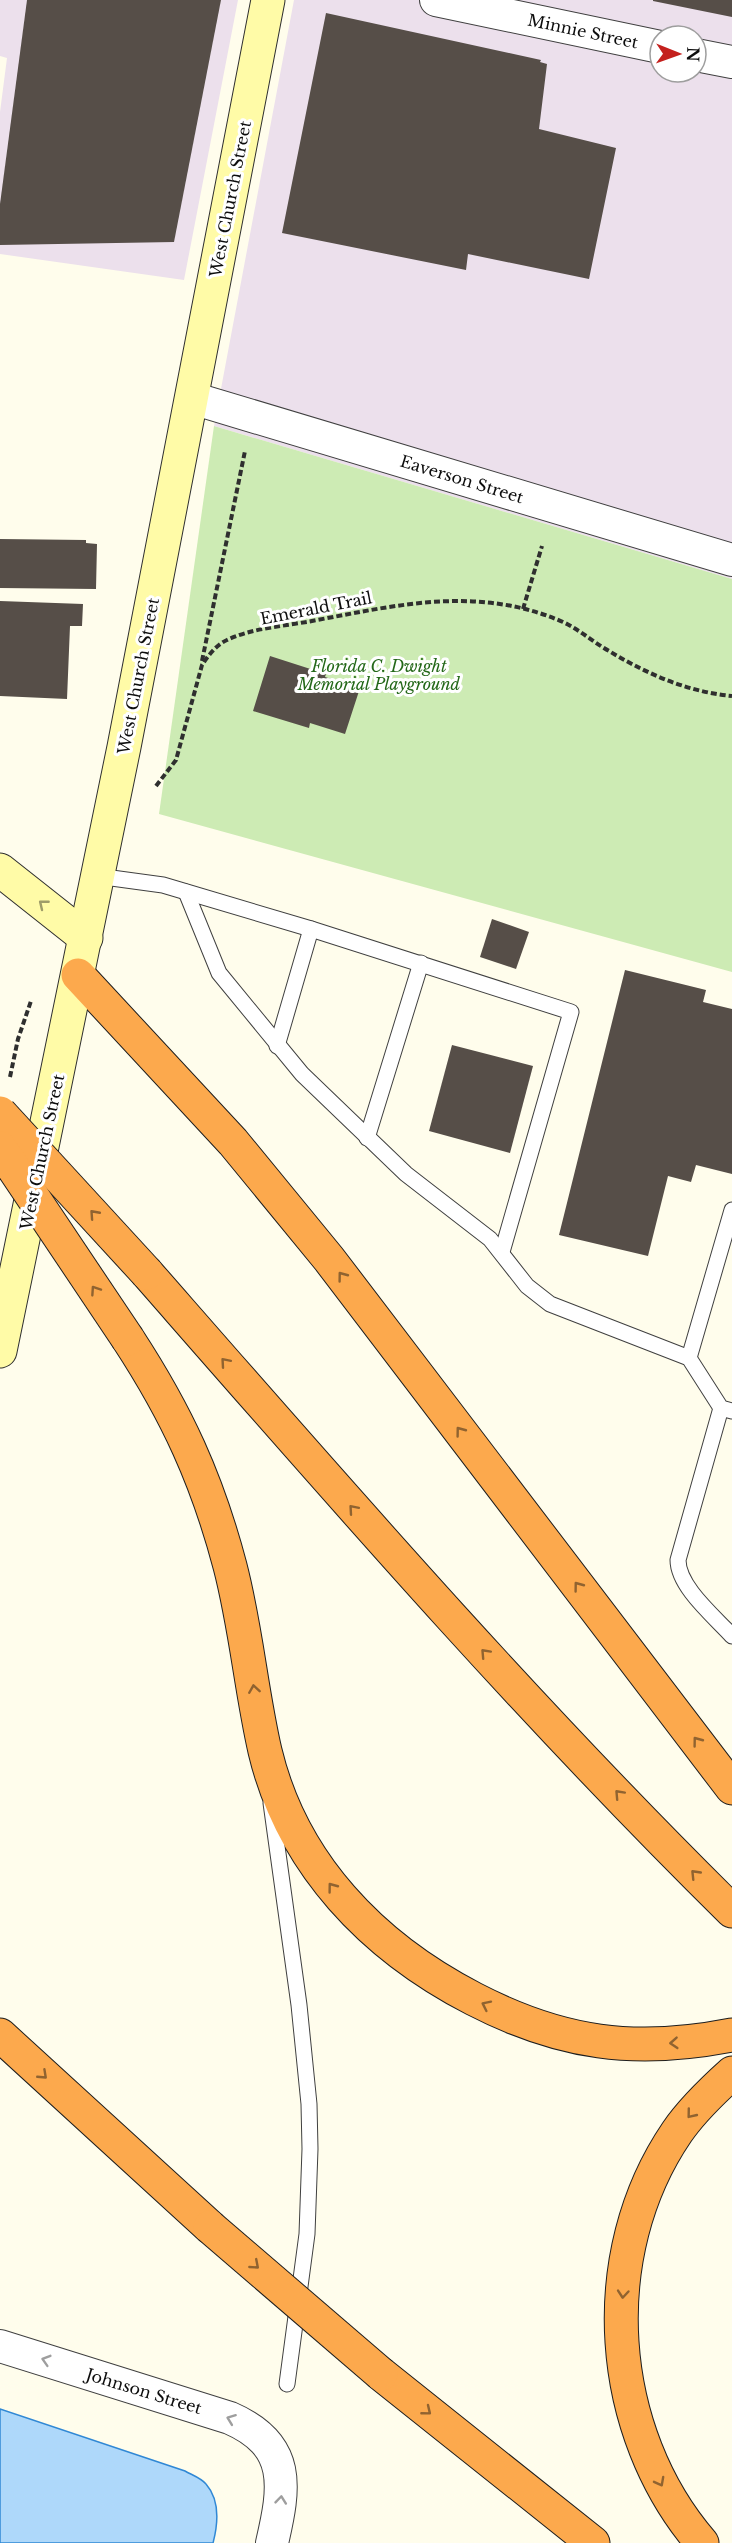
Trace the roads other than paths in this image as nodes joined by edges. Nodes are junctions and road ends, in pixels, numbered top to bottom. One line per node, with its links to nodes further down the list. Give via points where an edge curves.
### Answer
1 (268, 0): 6 (street, West Church Street)
2 (436, 0): 3 (street, Minnie Street)
3 (648, 44)
4 (708, 57): 5 (street)
5 (732, 62)
6 (192, 398): 7 (street, Eaverson Street); 9 (street, West Church Street)
7 (732, 560)
8 (0, 870): 12 (street, one-way to 8)
9 (98, 876): 10 (lane, via 150,882); 12 (street, West Church Street)
10 (186, 892): 11 (lane); 15 (lane, via 219,973)
11 (311, 929): 13 (lane); 15 (lane)
12 (86, 938): 14 (street, West Church Street)
13 (421, 963): 17 (lane); 20 (lane, via 571,1012)
14 (78, 975): 21 (street, West Church Street); 26 (highway, one-way to 14, via 329,1259 220,1127)
15 (277, 1046): 17 (lane)
16 (4, 1099): 27 (highway, one-way to 16, bridge, via 375,1534 147,1273)
17 (367, 1138): 20 (lane)
18 (0, 1148): 25 (highway, one-way to 18, bridge, via 240,1609 206,1487 169,1405)
19 (732, 1210): 22 (lane)
20 (502, 1252): 22 (lane, via 527,1286 550,1304)
21 (0, 1351)
22 (689, 1358): 23 (lane)
23 (726, 1410): 24 (lane, via 678,1568 685,1584)
24 (732, 1636)
25 (260, 1726): 29 (highway, one-way to 25, via 650,2044 563,2036 505,2014 425,1971 366,1925 316,1865 281,1799); 32 (lane, via 309,2104 307,2234)
26 (732, 1788)
27 (732, 1911)
28 (0, 2035): 33 (highway, one-way to 33, bridge, via 210,2227 381,2374)
29 (732, 2035)
30 (732, 2073): 35 (highway, one-way to 35, via 695,2109 660,2160 635,2223 622,2297 624,2367 639,2433 668,2498)
31 (0, 2346): 34 (street, Johnson Street, one-way to 31, via 282,2482 275,2456 262,2438 230,2418)
32 (287, 2384)
33 (590, 2541)
34 (272, 2543)
35 (702, 2543)

